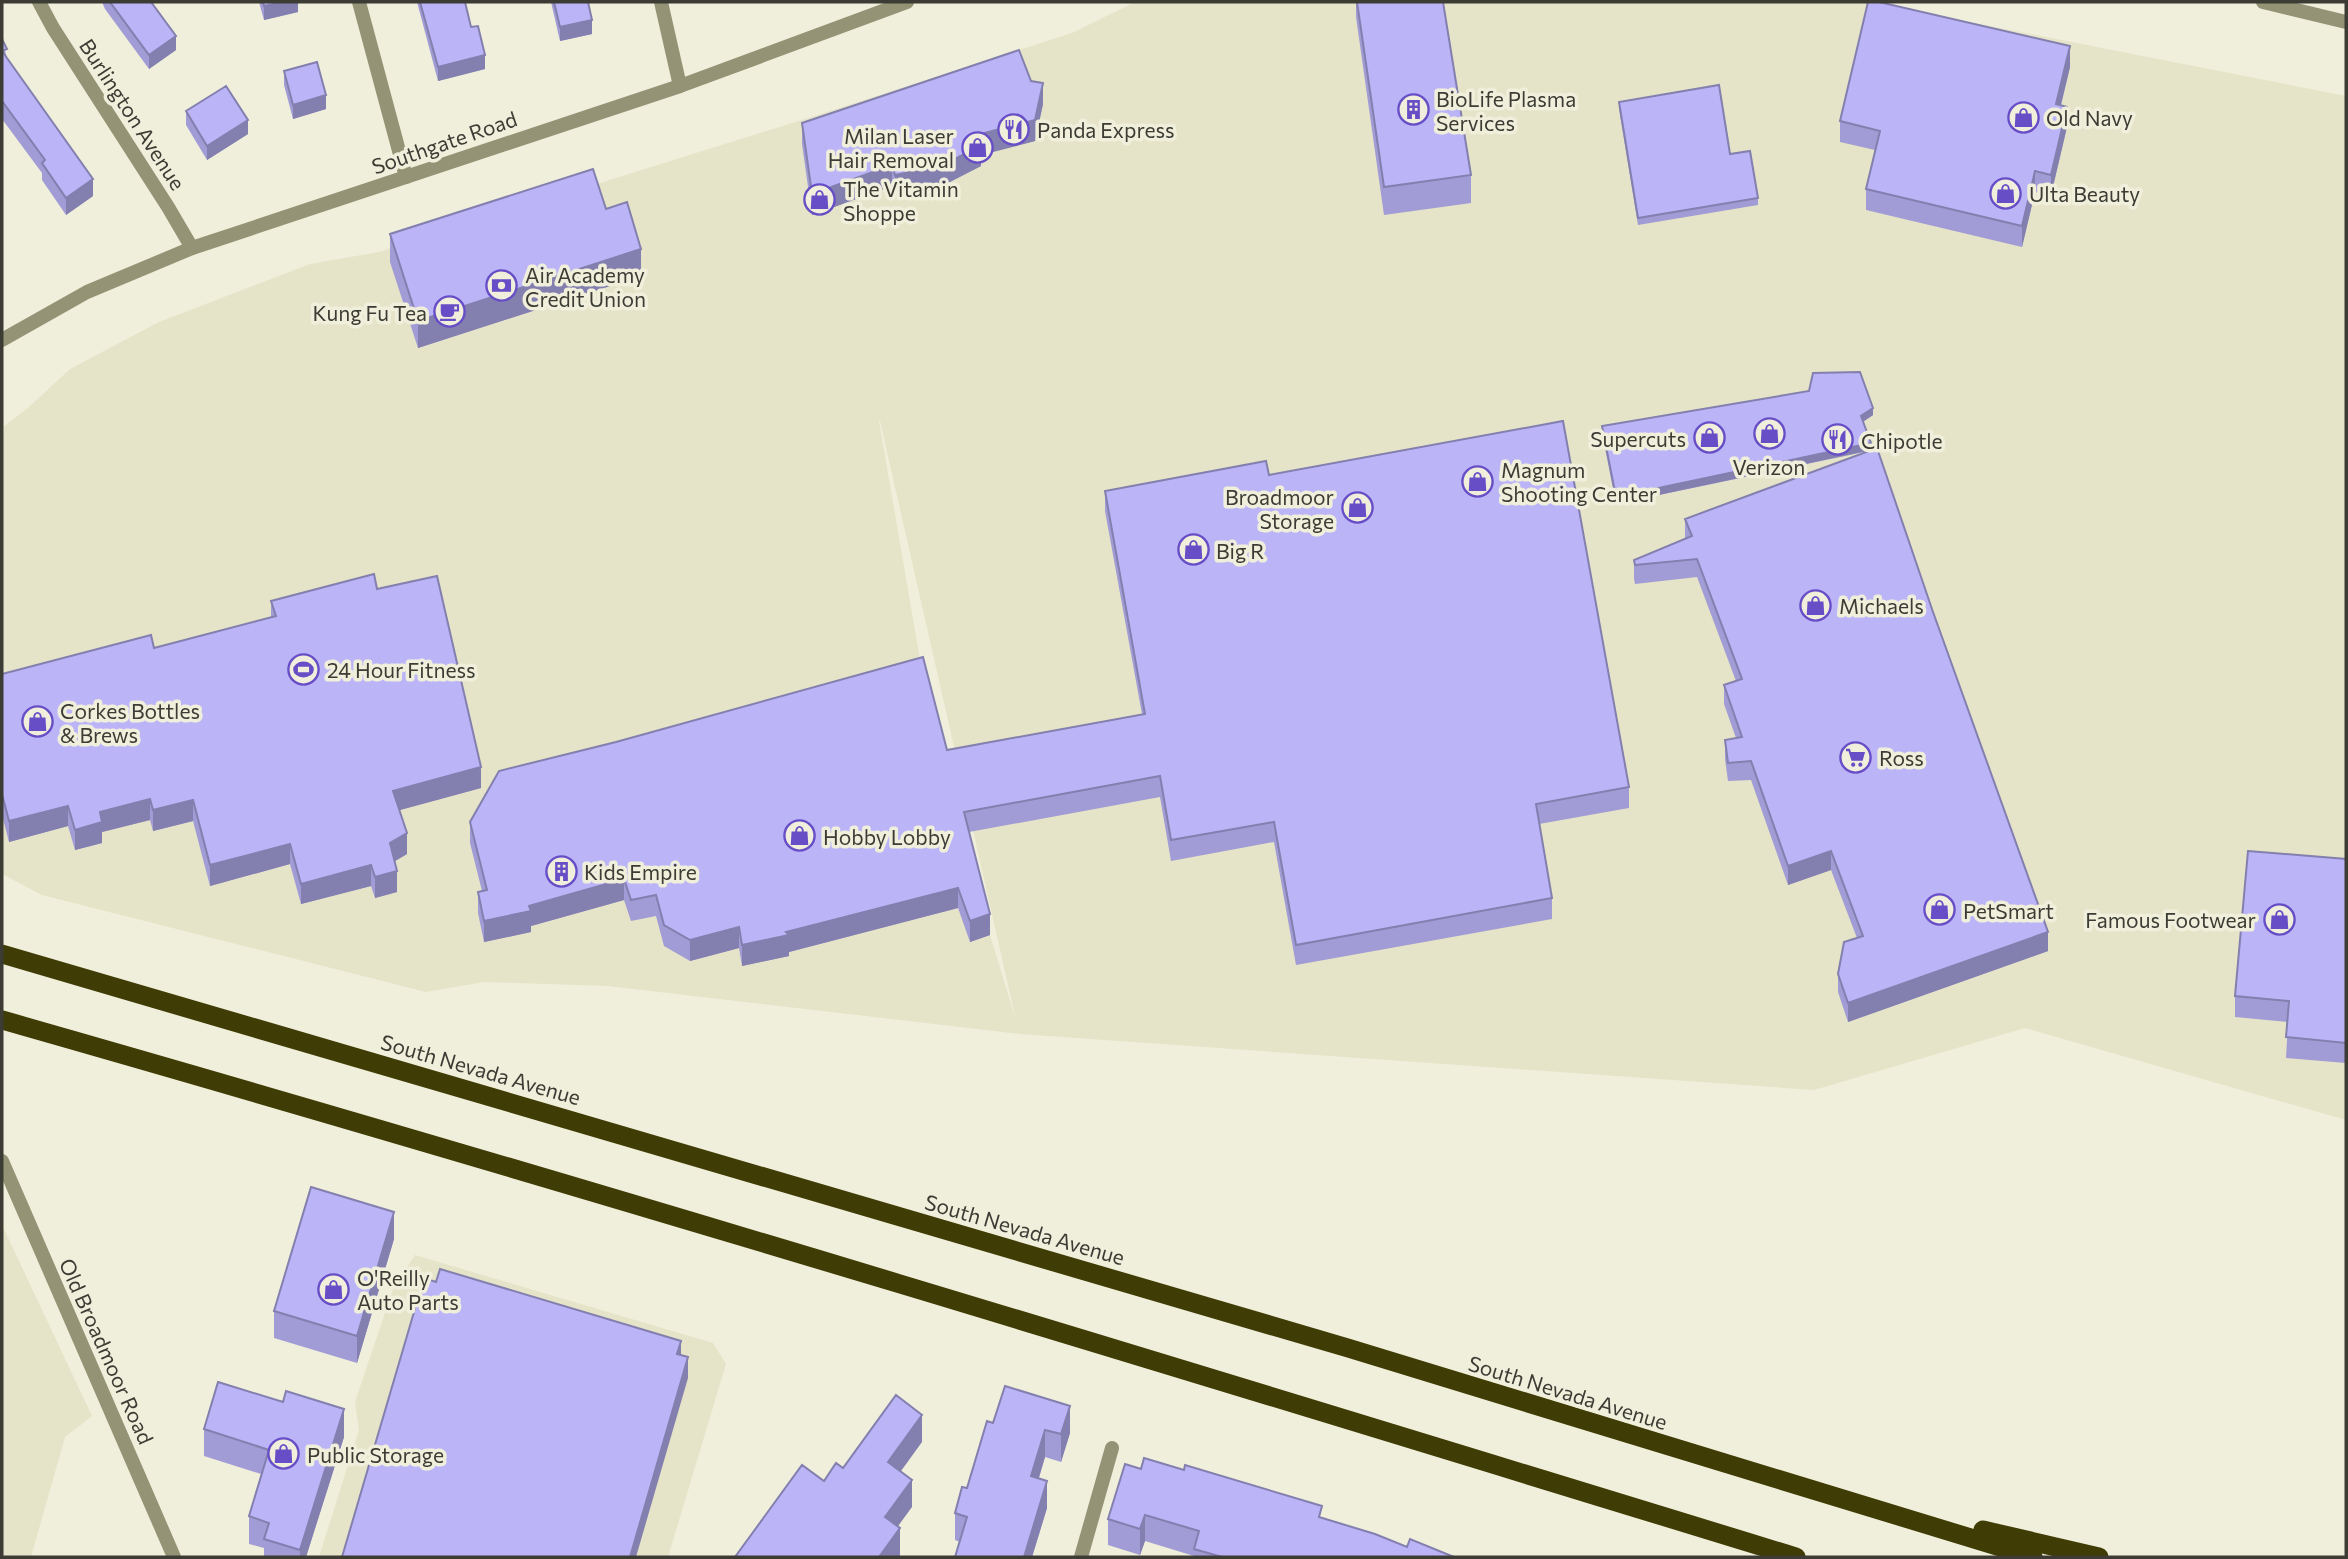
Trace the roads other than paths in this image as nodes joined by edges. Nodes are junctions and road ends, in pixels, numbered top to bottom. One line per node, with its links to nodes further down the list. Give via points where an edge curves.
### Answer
1 (39, 2): 9 (street, Burlington Avenue)
2 (359, 2): 8 (street)
3 (661, 2): 7 (street)
4 (906, 2): 7 (street, Southgate Road)
5 (2263, 2): 6 (street)
6 (2346, 22)
7 (680, 86): 8 (street, Southgate Road)
8 (406, 177): 9 (street, Southgate Road)
9 (191, 248): 10 (street, Southgate Road, via 87,292)
10 (2, 340)
11 (2, 954): 15 (highway, South Nevada Avenue, via 1348,1348)
12 (2, 1020): 18 (highway, via 445,1147)
13 (2, 1161): 16 (street, Old Broadmoor Road)
14 (1112, 1448): 17 (street)
15 (1782, 1482): 19 (highway, South Nevada Avenue); 20 (highway)
16 (174, 1557)
17 (1081, 1557)
18 (1796, 1557)
19 (2033, 1557)
20 (2099, 1557)

